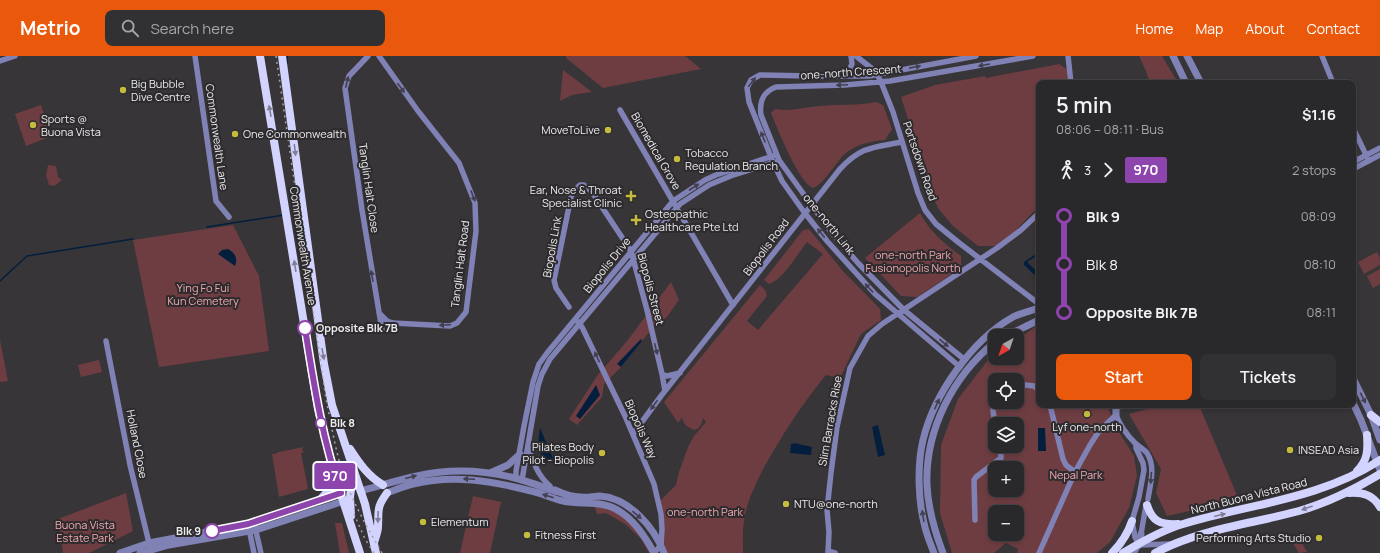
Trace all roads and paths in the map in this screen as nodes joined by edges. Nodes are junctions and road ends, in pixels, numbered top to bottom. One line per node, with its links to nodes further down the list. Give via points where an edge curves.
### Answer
1 (15, 56): 15 (street)
2 (195, 56): 40 (street, Commonwealth Lane, via 216,201)
3 (260, 56): 84 (main road, Commonwealth Avenue, one-way to 3, via 318,409)
4 (282, 56): 74 (main road, Commonwealth Avenue, one-way to 74, via 322,350 332,405)
5 (368, 56): 49 (street, Tanglin Halt Close, one-way to 5, via 345,88 349,76)
6 (379, 56): 49 (street, Tanglin Halt Road, one-way to 49, via 459,163 475,203 476,231 466,312 457,323 450,326 393,323 382,318)
7 (851, 56): 17 (street, via 852,64)
8 (856, 56): 16 (street, Portsdown Road)
9 (976, 56): 16 (street, one-north Crescent, one-way to 9)
10 (1033, 56): 22 (street, one-north Crescent, one-way to 22)
11 (1068, 56): 18 (street)
12 (1173, 56): 19 (street)
13 (1187, 56): 20 (street)
14 (1322, 56): 21 (street)
15 (0, 61)
16 (877, 74): 17 (street, one-north Crescent); 22 (street, Portsdown Road)
17 (846, 76): 25 (street, one-north Crescent, one-way to 17, via 747,88 755,77 769,74)
18 (1071, 80)
19 (1185, 80)
20 (1199, 80)
21 (1331, 80)
22 (881, 82): 24 (street, one-north Crescent, one-way to 24, via 776,87 763,96); 27 (street, Portsdown Road)
23 (620, 110): 35 (street, Biomedical Grove)
24 (761, 115): 31 (street, one-north Link)
25 (755, 118): 31 (street, one-north Link, one-way to 25)
26 (1356, 134): 30 (street)
27 (902, 142): 36 (street, Biopolis Road, via 859,152 840,169); 42 (street, Portsdown Road, via 925,210 936,224)
28 (1380, 148): 30 (street)
29 (1380, 155): 30 (street)
30 (1368, 158): 32 (street); 33 (street)
31 (775, 159): 35 (street, Biopolis Drive, one-way to 31, via 710,177); 36 (street, one-north Link); 37 (street, Biopolis Drive, via 709,185); 38 (street, one-north Link, via 782,181)
32 (1356, 161)
33 (1356, 167)
34 (576, 188): 41 (street, Biopolis Street, via 584,185 592,192); 46 (street, Biopolis Link, via 571,197 554,280 556,288)
35 (673, 201): 37 (street, Biomedical Grove); 41 (street, Biopolis Drive)
36 (811, 205): 38 (street, Biopolis Road); 48 (street, one-north Link, via 858,263)
37 (677, 207): 43 (street, Biopolis Drive); 45 (street, Biomedical Grove)
38 (804, 212): 45 (street, Biopolis Road); 50 (street, one-north Link, one-way to 38, via 850,267)
39 (1036, 216): 42 (street, Slim Barracks Rise)
40 (228, 217)
41 (631, 251): 43 (street, Biopolis Street); 51 (street, Biopolis Drive)
42 (981, 259): 44 (street, Portsdown Road); 48 (street, Slim Barracks Rise)
43 (634, 260): 51 (street, Biopolis Drive); 60 (street, Biopolis Street, one-way to 60)
44 (1036, 302)
45 (733, 305): 59 (street, Biopolis Road)
46 (569, 307)
47 (1036, 309): 57 (street, via 1013,317 992,332 976,347)
48 (904, 310): 50 (street, Slim Barracks Rise); 57 (street, one-north Link, one-way to 57)
49 (379, 313): 54 (street, Tanglin Halt Close)
50 (898, 314): 58 (street, one-north Link); 111 (street, Slim Barracks Rise, via 868,336 850,368 837,427 831,473)
51 (578, 321): 72 (street, Biopolis Way, one-way to 51); 77 (street, via 542,374); 79 (street, via 539,364 529,401)
52 (1036, 321): 53 (street)
53 (1020, 329)
54 (382, 330)
55 (106, 341): 110 (street, Holland Close, via 130,465)
56 (988, 347): 57 (street)
57 (968, 363): 58 (street)
58 (962, 369): 121 (street, one-way to 58, via 925,527 920,498 919,470 923,440 929,420 941,396); 122 (street, via 937,423 930,446 927,486 934,526)
59 (680, 373): 60 (street, via 667,376); 64 (street, Biopolis Road)
60 (662, 374): 64 (street, Biopolis Street)
61 (1024, 384): 63 (street)
62 (1356, 384): 68 (street, one-way to 68)
63 (1036, 388)
64 (665, 391): 72 (street, one-way to 72)
65 (1051, 408): 83 (street, via 1063,459)
66 (1355, 408): 73 (street)
67 (1116, 409): 69 (street); 71 (street)
68 (1371, 415): 70 (main road); 75 (street)
69 (1109, 422): 71 (street); 83 (street, via 1095,436)
70 (1380, 422)
71 (1120, 424): 76 (street)
72 (633, 434): 108 (street, Biopolis Way, via 659,502)
73 (1367, 435): 80 (street); 86 (main road, via 1367,455)
74 (343, 438): 81 (main road, Commonwealth Avenue); 89 (main road, via 361,466)
75 (1380, 440)
76 (1136, 444): 98 (street, one-way to 98, via 1147,453 1150,462 1151,480); 102 (street, via 1144,470)
77 (528, 446): 88 (street); 90 (street, via 535,468)
78 (1000, 453): 101 (street, via 1001,458 974,480)
79 (520, 454): 85 (street, via 508,465); 88 (street, via 516,471)
80 (1379, 461): 82 (street); 86 (main road, North Buona Vista Road)
81 (353, 468): 92 (main road, Commonwealth Avenue); 96 (main road)
82 (1380, 470)
83 (1075, 472): 123 (street)
84 (334, 473): 96 (main road, Commonwealth Avenue); 97 (main road, via 330,490)
85 (490, 473): 88 (street); 89 (street, one-way to 85, via 440,472)
86 (1354, 474): 103 (main road, North Buona Vista Road, one-way to 86, via 1307,494)
87 (1380, 474): 95 (main road)
88 (519, 480): 91 (street); 93 (street)
89 (383, 485): 92 (street)
90 (550, 486): 93 (street)
91 (518, 488): 94 (street, one-way to 94, via 499,483 458,479 414,484); 118 (street, one-way to 91, via 644,535 621,511 609,506 562,501)
92 (360, 491): 96 (main road); 99 (main road, Commonwealth Avenue)
93 (558, 492): 108 (street, one-way to 108, via 569,496 616,499 645,522)
94 (387, 493): 106 (main road, one-way to 106, via 379,506)
95 (1343, 494): 100 (main road, via 1356,492 1367,495 1376,500); 107 (main road, one-way to 107, via 1301,511 1209,532)
96 (345, 497): 97 (street); 99 (main road); 104 (street, via 307,512); 116 (main road, via 352,513 350,523)
97 (320, 500): 104 (street)
98 (1147, 502): 103 (main road, via 1149,513 1157,521); 105 (street)
99 (365, 504): 106 (main road, Commonwealth Avenue)
100 (1380, 507)
101 (975, 520)
102 (1132, 521): 109 (street); 124 (main road, via 1124,538)
103 (1182, 524): 109 (main road, North Buona Vista Road)
104 (252, 527): 110 (street); 114 (street); 115 (street)
105 (1141, 534): 109 (street)
106 (374, 544): 117 (main road, Commonwealth Avenue)
107 (1172, 544): 109 (street); 127 (main road)
108 (661, 545): 118 (street); 119 (street)
109 (1138, 545): 125 (main road, North Buona Vista Road); 126 (street)
110 (150, 546): 112 (street); 113 (street)
111 (828, 552): 120 (street, Slim Barracks Rise)
112 (120, 553)
113 (140, 553)
114 (254, 553)
115 (261, 553)
116 (360, 553)
117 (376, 553)
118 (654, 553)
119 (664, 553)
120 (835, 553)
121 (934, 553)
122 (943, 553)
123 (1039, 553)
124 (1112, 553)
125 (1123, 553)
126 (1134, 553)
127 (1155, 553)

